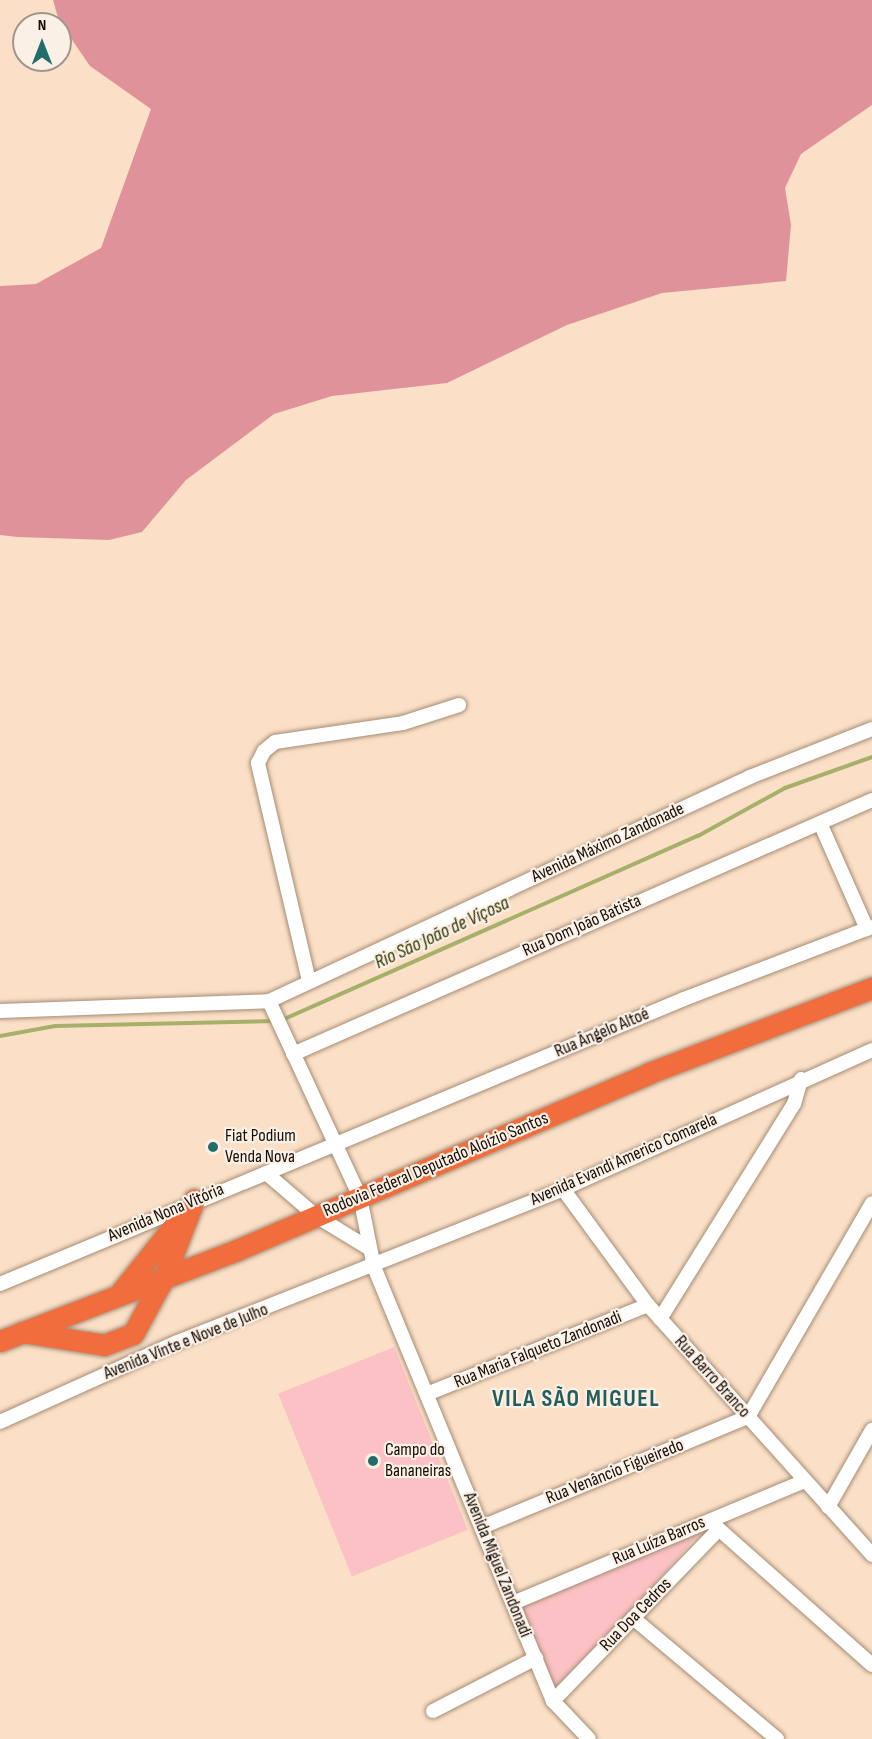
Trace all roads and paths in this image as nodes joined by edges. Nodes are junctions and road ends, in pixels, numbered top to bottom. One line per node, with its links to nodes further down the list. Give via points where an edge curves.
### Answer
1 (459, 705): 6 (street, via 403,723 275,742 264,751 258,763)
2 (872, 729): 6 (street, Avenida Máximo Zandonade, via 750,777)
3 (872, 800): 4 (street, Rua Dom João Batista)
4 (820, 823): 5 (street); 10 (street, Rua Dom João Batista)
5 (870, 928): 13 (street, Rua Ângelo Altoé)
6 (309, 981): 8 (street, Avenida Máximo Zandonade)
7 (872, 988): 16 (highway, Rodovia Federal Deputado Aloízio Santos, via 659,1069)
8 (270, 1004): 9 (street); 10 (street)
9 (0, 1011)
10 (291, 1049): 13 (street, Avenida Miguel Zandonadi)
11 (872, 1050): 12 (street, Avenida Evandi Americo Comarela)
12 (801, 1079): 15 (street, Avenida Evandi Americo Comarela); 26 (street, via 794,1104)
13 (334, 1146): 14 (street, Avenida Nona Vitória); 16 (street, Avenida Miguel Zandonadi)
14 (266, 1173): 17 (street, Avenida Nona Vitória); 19 (street)
15 (563, 1189): 21 (street, Avenida Evandi Americo Comarela); 25 (street, Rua Barro Branco)
16 (360, 1197): 19 (highway, Rodovia Federal Deputado Aloízio Santos); 20 (street, Avenida Miguel Zandonadi)
17 (194, 1200): 22 (highway); 23 (street, Avenida Nona Vitória); 24 (highway)
18 (872, 1203): 30 (street)
19 (316, 1216): 20 (street); 22 (highway, Rodovia Federal Deputado Aloízio Santos)
20 (367, 1247): 21 (street, Avenida Miguel Zandonadi)
21 (374, 1267): 29 (street, Avenida Miguel Zandonadi); 31 (street, Avenida Vinte e Nove de Julho, via 175,1343)
22 (164, 1277): 24 (highway, Rodovia Federal Deputado Aloízio Santos); 27 (highway, via 140,1324 122,1341 104,1345)
23 (0, 1284)
24 (121, 1292): 27 (highway, Rodovia Federal Deputado Aloízio Santos)
25 (648, 1305): 26 (street, Rua Barro Branco); 29 (street, Rua Maria Falqueto Zandonadi)
26 (660, 1319): 30 (street, Rua Barro Branco)
27 (21, 1332): 28 (highway, Rodovia Federal Deputado Aloízio Santos)
28 (0, 1341)
29 (427, 1394): 36 (street, Avenida Miguel Zandonadi)
30 (748, 1417): 33 (street, Rua Barro Branco); 36 (street, Rua Venâncio Figueiredo)
31 (0, 1422)
32 (872, 1430): 34 (street)
33 (805, 1481): 34 (street, Rua Barro Branco); 35 (street, Rua Luíza Barros)
34 (828, 1507): 37 (street, Rua Barro Branco)
35 (713, 1525): 38 (street, Rua Luíza Barros); 39 (street, Rua Doa Cedros); 41 (street)
36 (482, 1527): 38 (street, Avenida Miguel Zandonadi)
37 (872, 1555)
38 (513, 1603): 40 (street, Avenida Miguel Zandonadi)
39 (633, 1618): 42 (street, Rua Doa Cedros); 45 (street)
40 (536, 1658): 42 (street, Avenida Miguel Zandonadi); 43 (street)
41 (872, 1665)
42 (553, 1701): 44 (street, Avenida Miguel Zandonadi)
43 (433, 1711)
44 (589, 1739)
45 (777, 1739)

